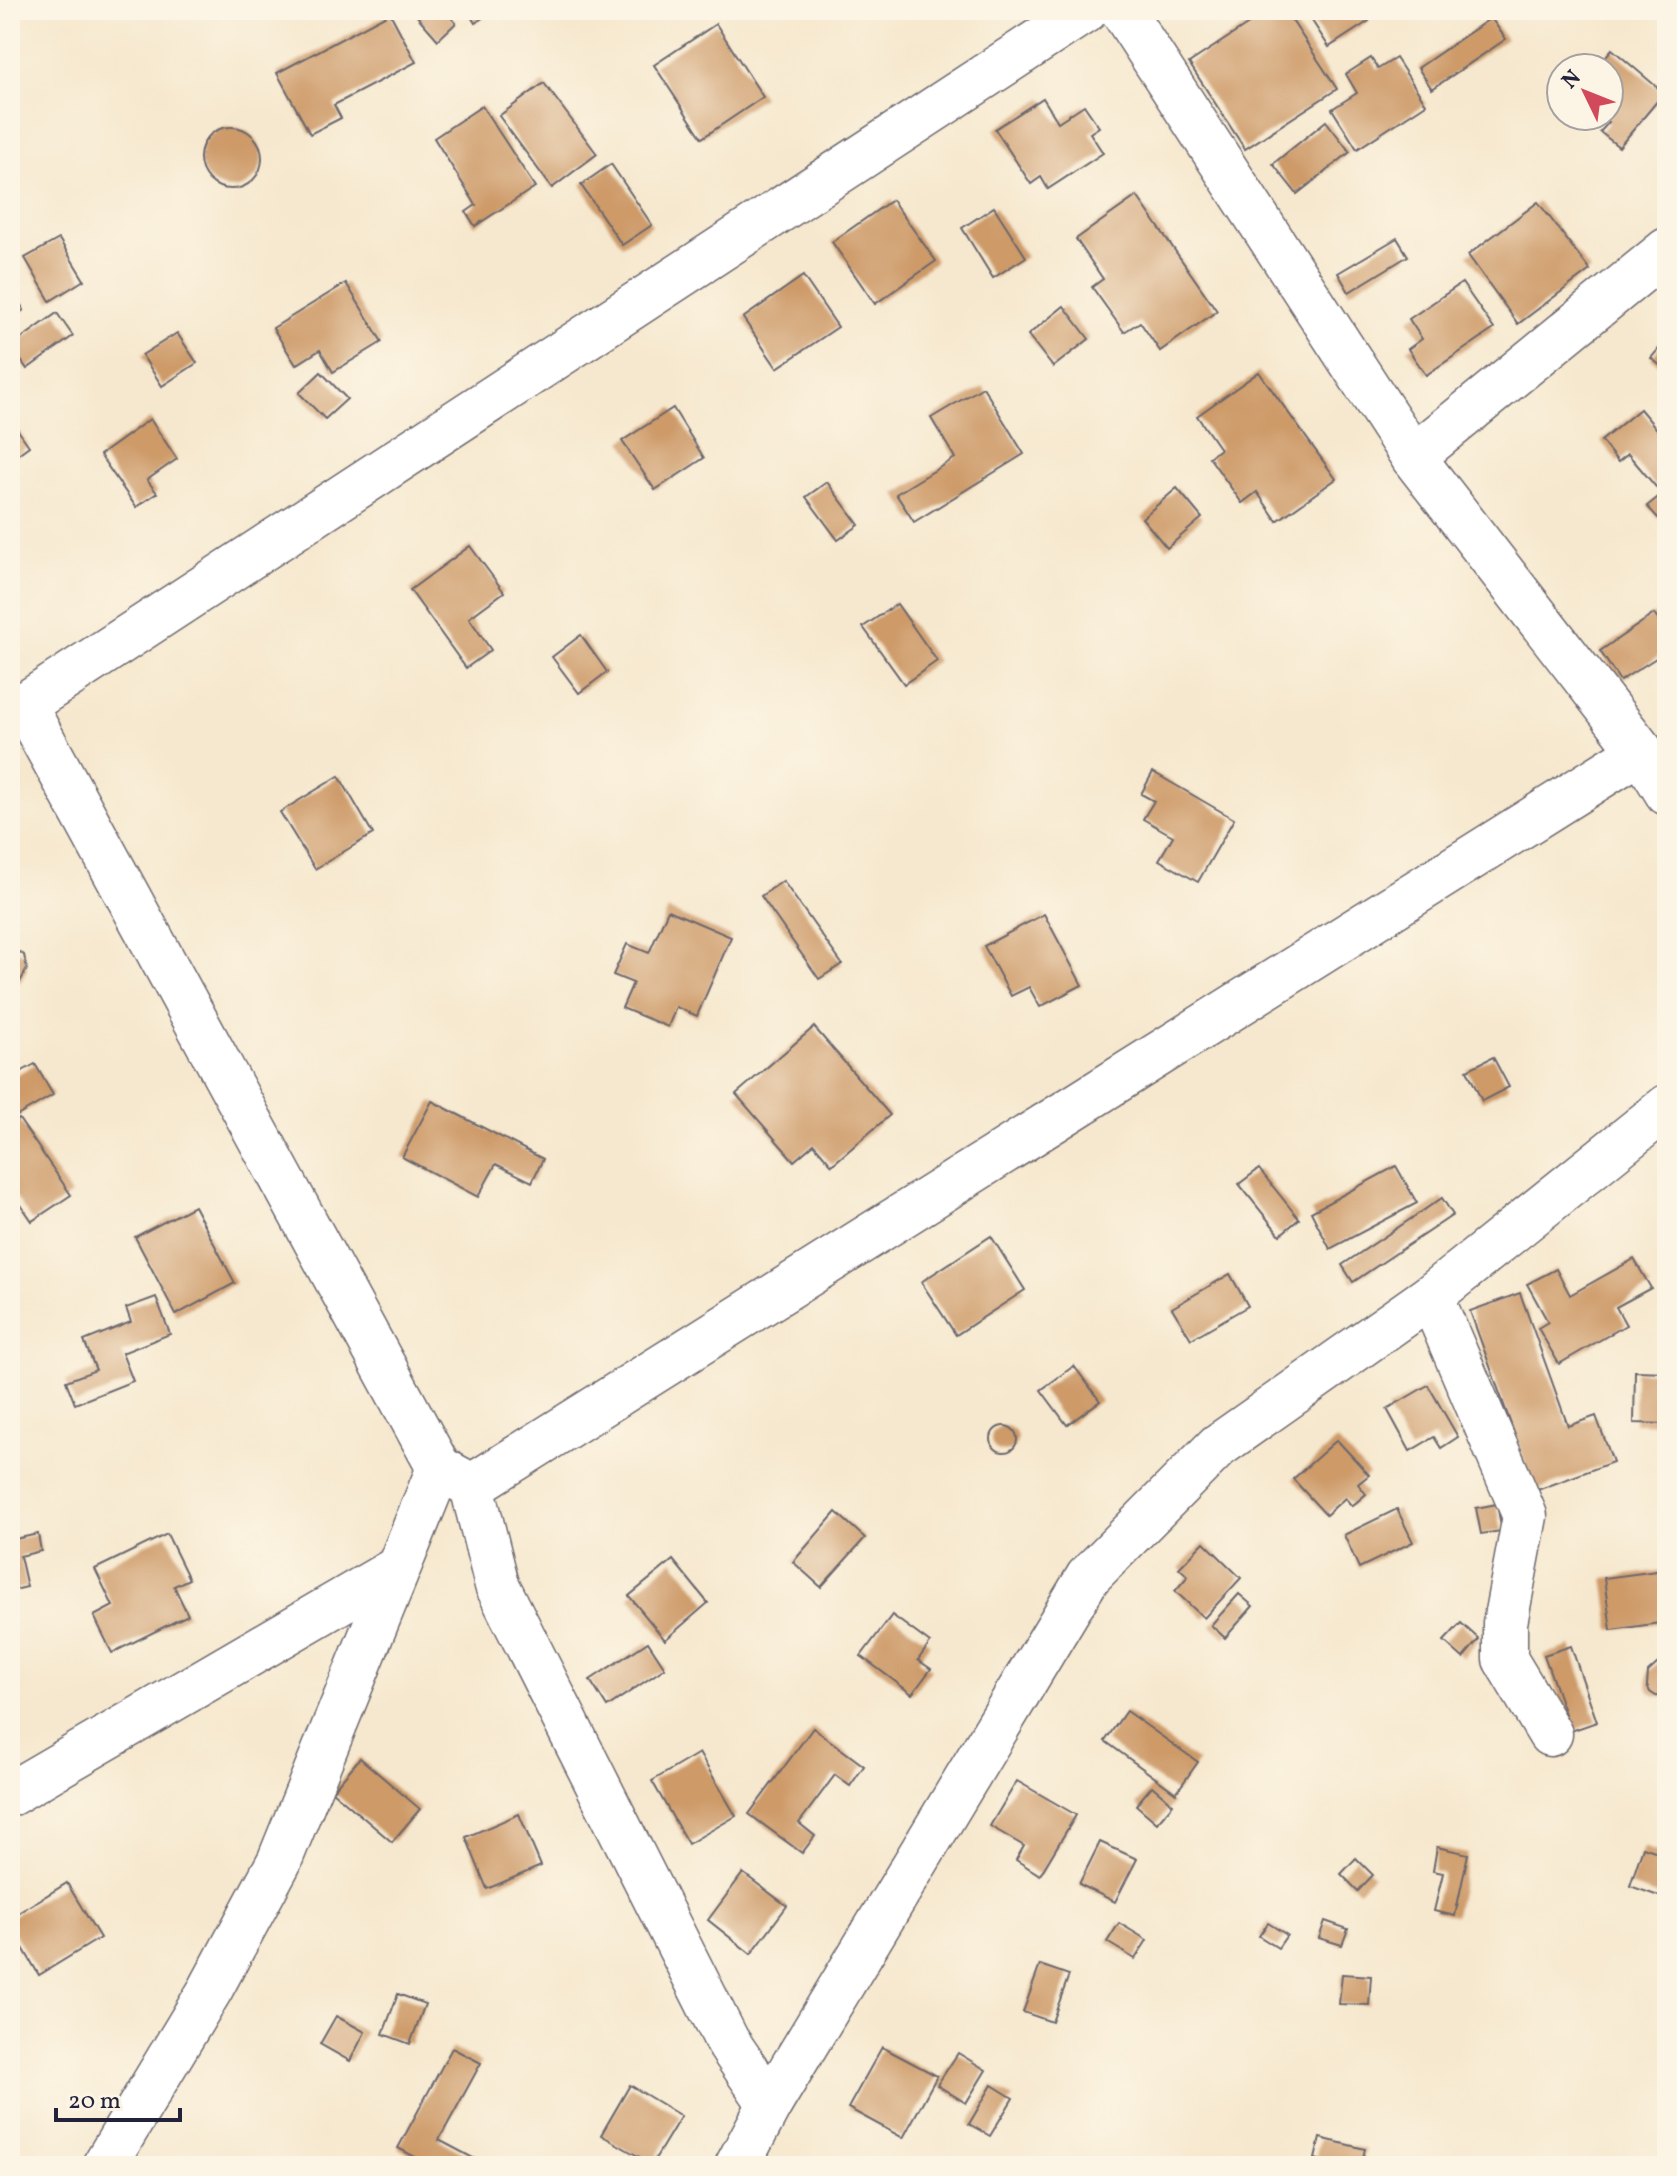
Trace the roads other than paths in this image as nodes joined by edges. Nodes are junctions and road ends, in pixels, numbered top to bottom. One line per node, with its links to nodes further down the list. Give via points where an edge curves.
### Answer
1 (1086, 10): 5 (street)
2 (1122, 10): 4 (street)
3 (1667, 250): 4 (street)
4 (1413, 457): 6 (street)
5 (17, 708): 10 (street)
6 (1641, 751): 7 (street); 10 (street)
7 (1667, 793)
8 (1667, 1107): 9 (street)
9 (1431, 1296): 12 (street, via 1525,1516 1505,1623 1505,1659); 14 (street, via 1218,1446 1088,1577)
10 (456, 1477): 11 (street); 14 (street, via 497,1585 727,2041)
11 (398, 1568): 13 (street); 15 (street, via 279,1862 210,1990)
12 (1550, 1734)
13 (10, 1794)
14 (770, 2104): 16 (street)
15 (104, 2166)
16 (737, 2166)

